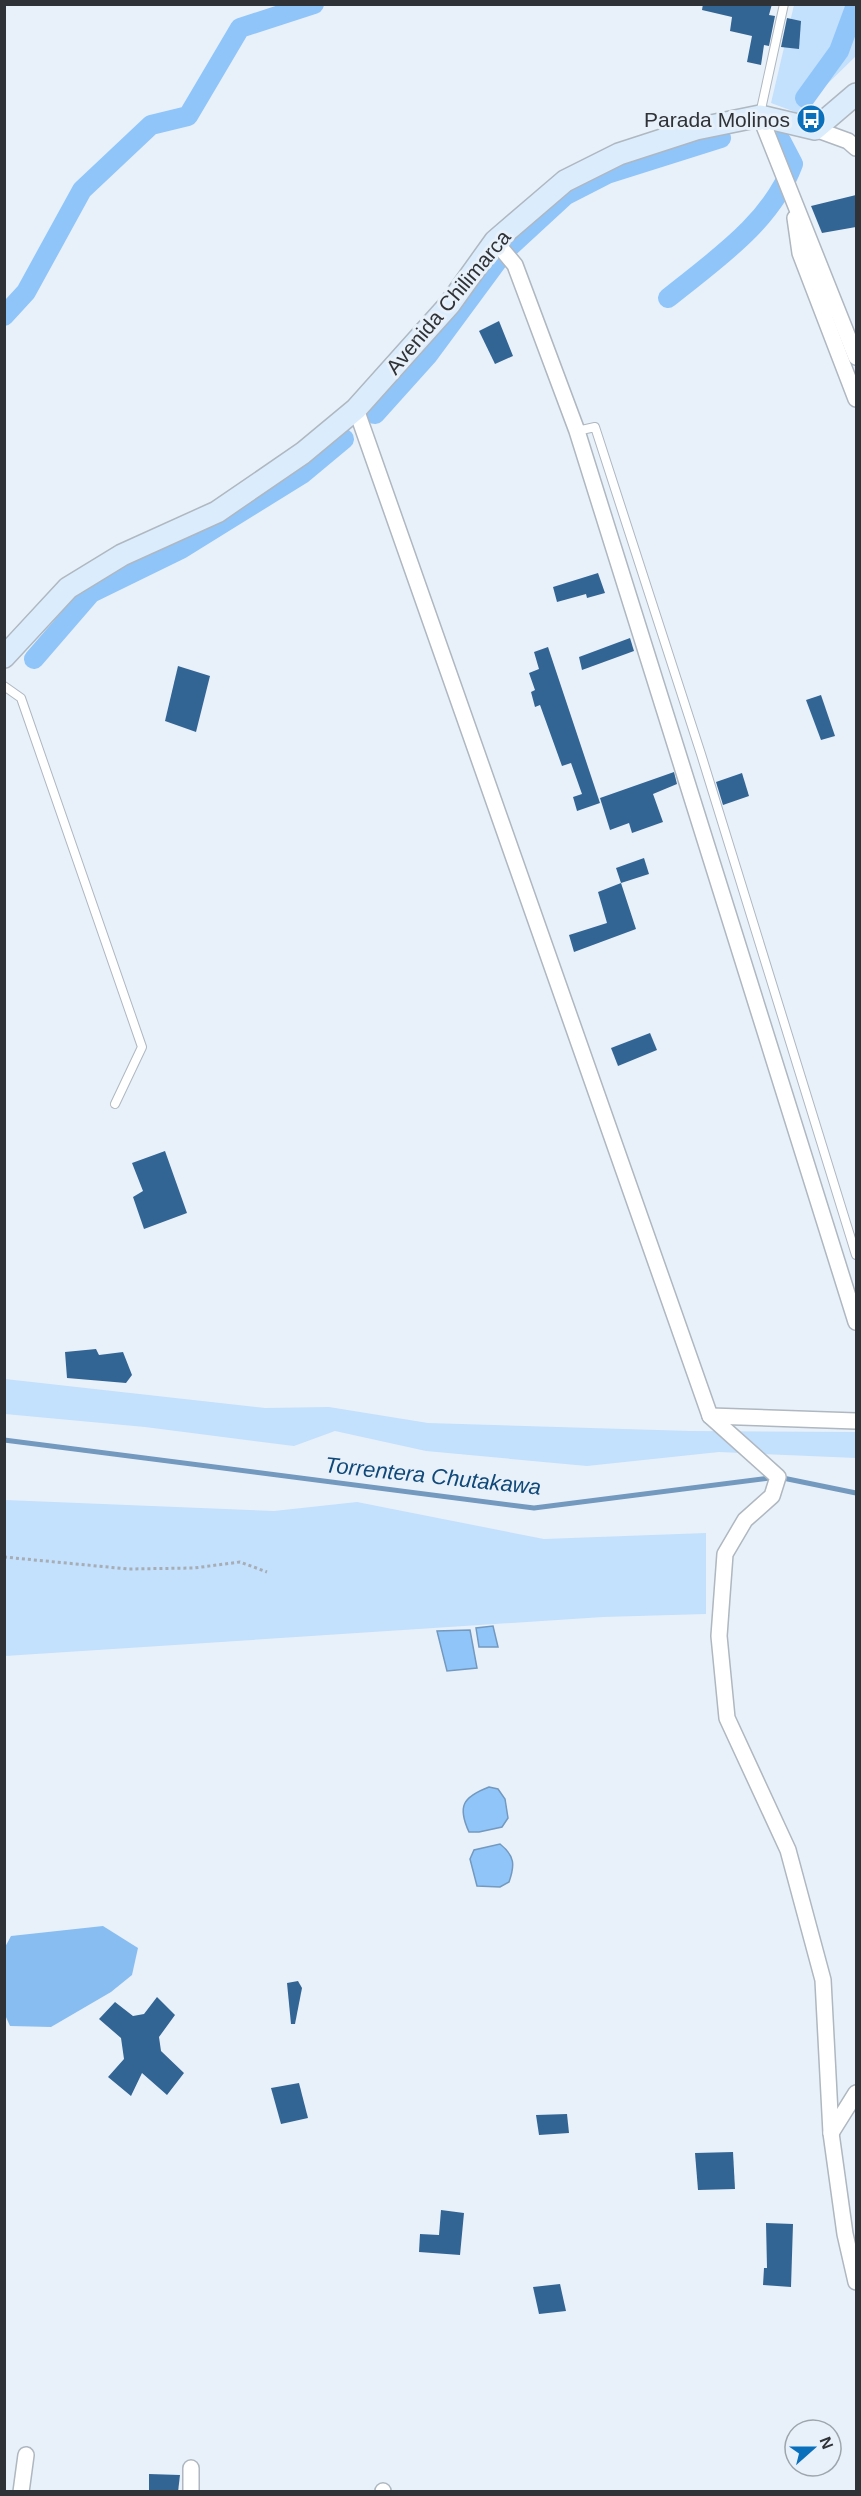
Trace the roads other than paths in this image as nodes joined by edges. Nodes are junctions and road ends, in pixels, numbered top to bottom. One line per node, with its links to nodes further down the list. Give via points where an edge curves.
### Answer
1 (784, 4): 3 (lane)
2 (856, 94): 4 (street)
3 (760, 116): 4 (street, Avenida Chilimarca); 6 (street); 7 (street, Avenida Chilimarca, via 696,129 619,154 565,181)
4 (814, 129): 5 (street, via 848,141)
5 (856, 148)
6 (791, 191): 8 (street); 9 (street, via 800,253)
7 (495, 241): 10 (street, Avenida Chilimarca, via 450,304); 11 (street, via 515,266)
8 (856, 357)
9 (856, 399)
10 (356, 409): 12 (street, Avenida Chilimarca, via 303,453 217,512 123,555 68,588); 17 (street)
11 (577, 431): 15 (lane, via 595,427); 16 (street)
12 (4, 657)
13 (4, 686): 14 (lane, via 21,698 142,1047)
14 (115, 1104)
15 (856, 1255)
16 (856, 1322)
17 (710, 1416): 18 (street); 20 (street, via 778,1477 772,1496 745,1520 725,1554 719,1636 727,1718 788,1850 823,1980)
18 (856, 1421)
19 (856, 2093): 20 (street)
20 (831, 2133): 21 (street)
21 (856, 2282)
22 (26, 2455): 24 (street)
23 (191, 2468): 25 (street)
24 (21, 2492)
25 (191, 2492)

